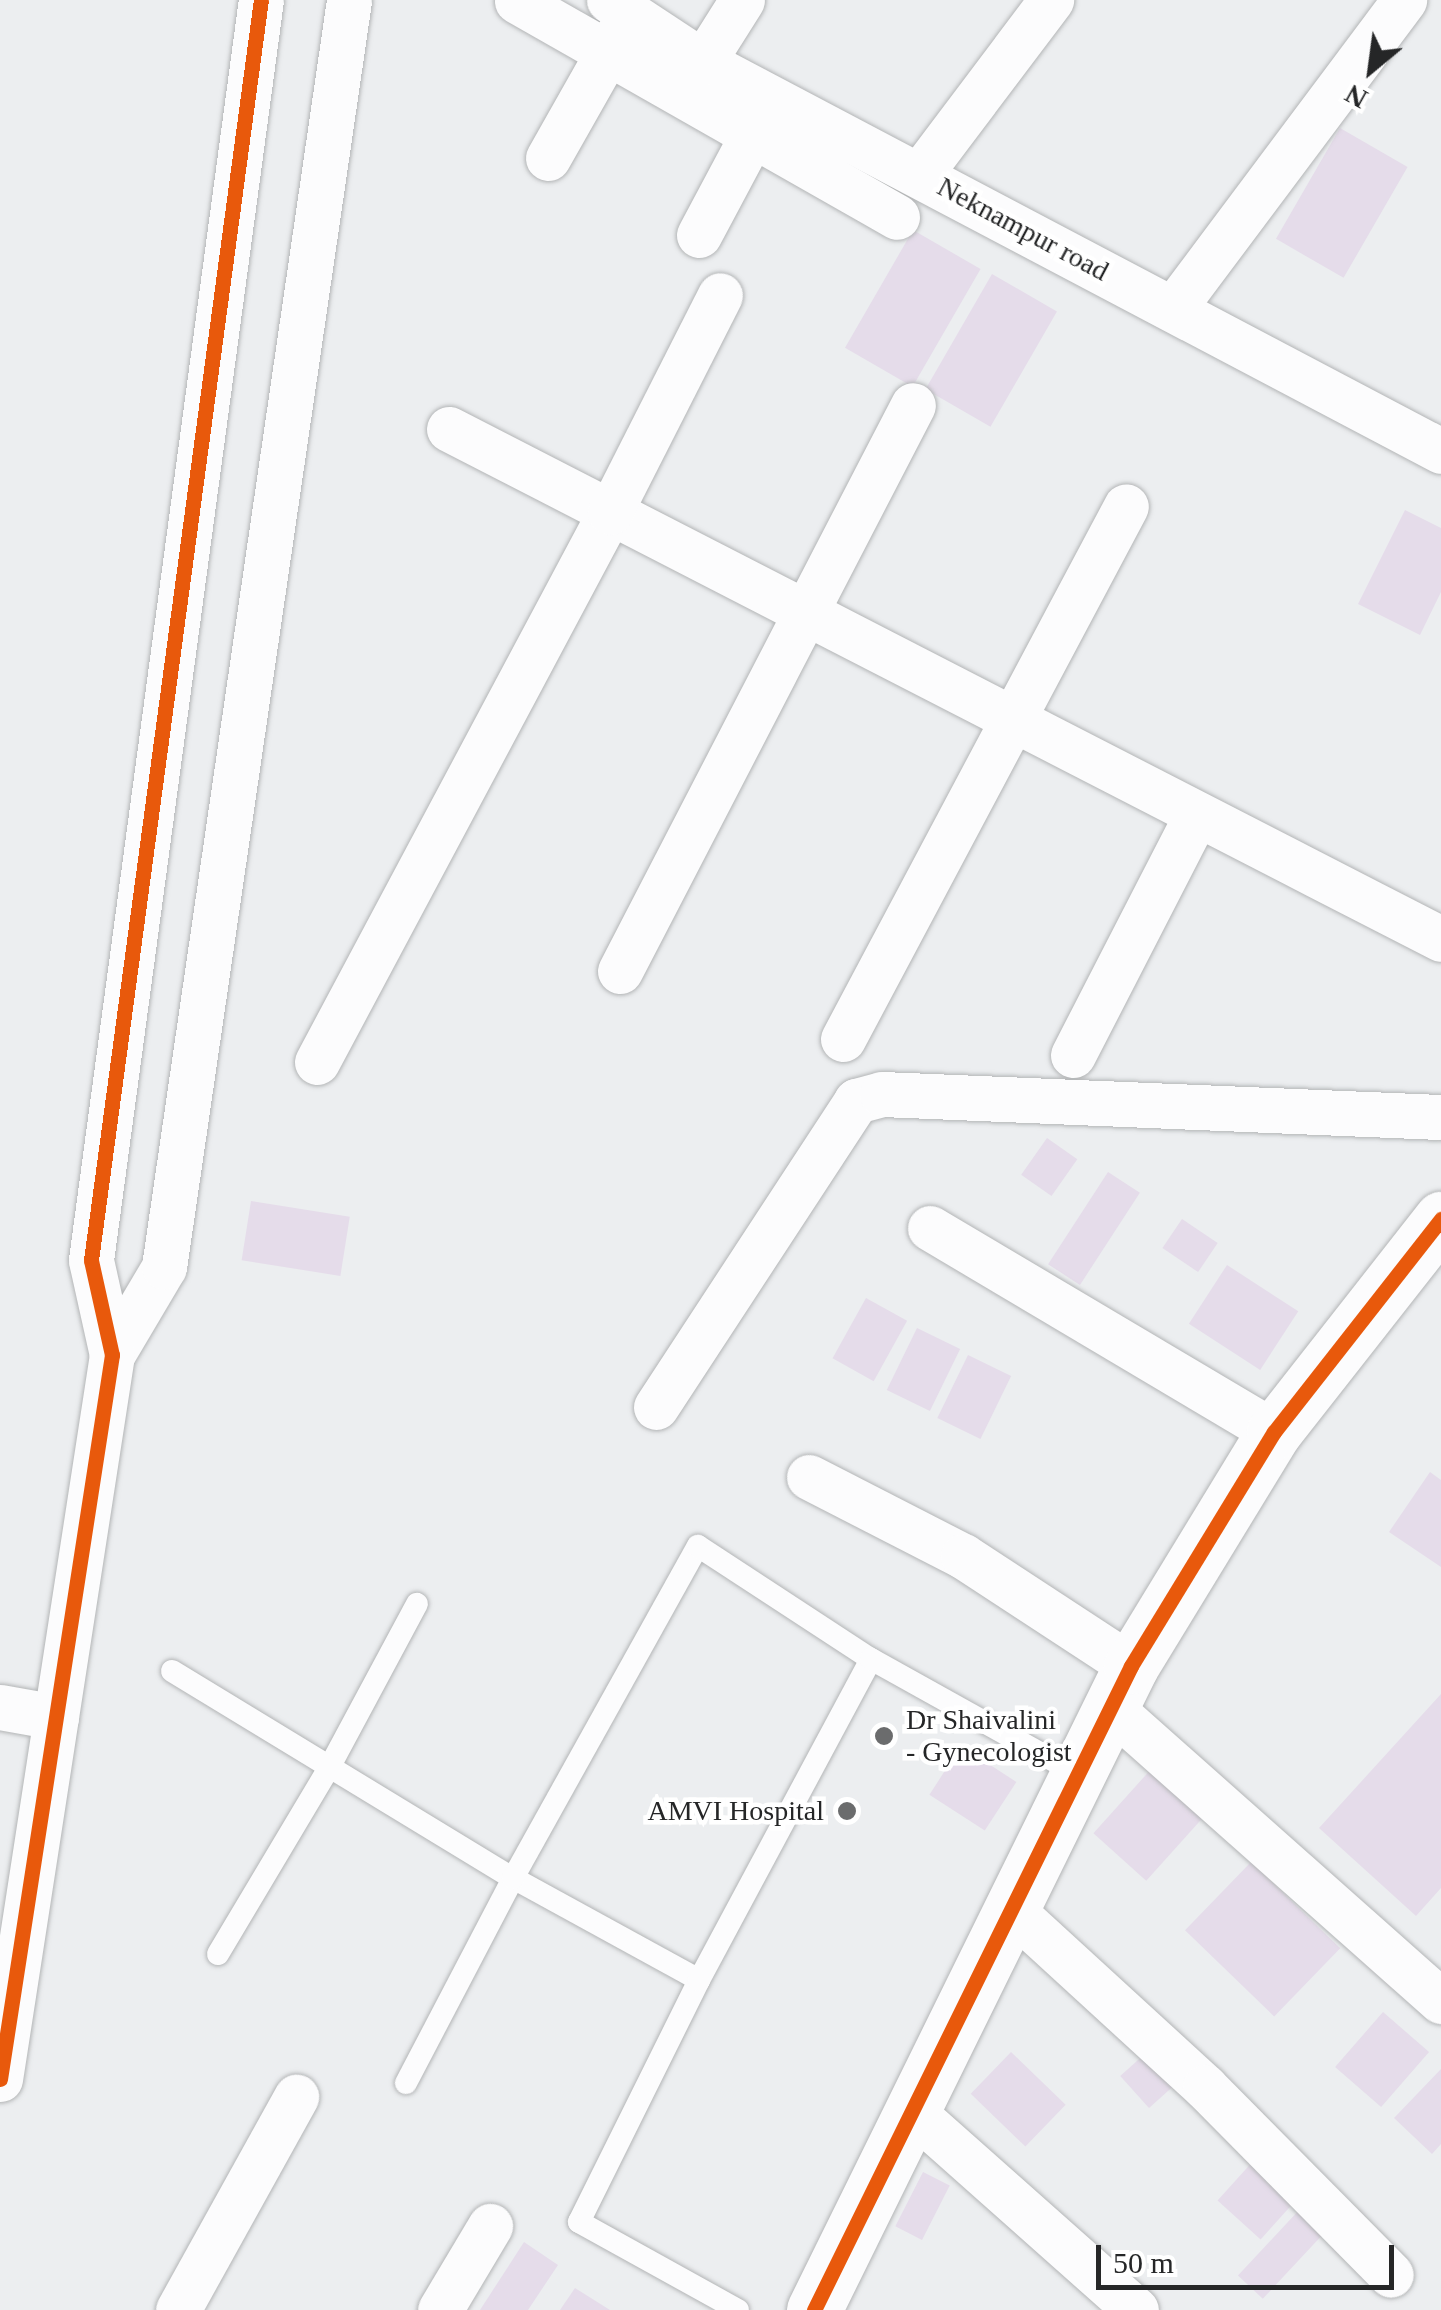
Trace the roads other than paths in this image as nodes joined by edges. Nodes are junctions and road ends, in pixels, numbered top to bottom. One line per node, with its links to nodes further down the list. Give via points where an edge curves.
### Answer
1 (261, 0): 33 (street, via 91,1260)
2 (348, 0): 33 (street, via 164,1267)
3 (742, 0): 9 (street)
4 (1051, 0): 12 (street)
5 (1404, 0): 16 (street)
6 (517, 1): 8 (street)
7 (619, 7): 8 (street); 9 (street, Neknampur road)
8 (608, 53): 10 (street); 11 (street)
9 (703, 62): 10 (street, Neknampur road)
10 (762, 116): 12 (street, Neknampur road); 13 (street); 14 (street)
11 (548, 158)
12 (920, 174): 16 (street, Neknampur road)
13 (897, 217)
14 (699, 236)
15 (720, 295): 21 (street)
16 (1174, 309): 19 (street, Neknampur road)
17 (912, 405): 22 (street)
18 (450, 429): 21 (street)
19 (1436, 438)
20 (1126, 506): 23 (street)
21 (610, 512): 22 (street); 29 (street)
22 (803, 611): 23 (street); 26 (street)
23 (1012, 718): 24 (street); 27 (street)
24 (1197, 814): 25 (street); 28 (street)
25 (1441, 939)
26 (620, 971)
27 (844, 1039)
28 (1073, 1055)
29 (317, 1062)
30 (1441, 1117): 34 (street, via 882,1094 856,1101)
31 (930, 1228): 35 (street)
32 (1436, 1234): 35 (street)
33 (112, 1356): 42 (street)
34 (656, 1407)
35 (1274, 1432): 40 (street)
36 (809, 1477): 40 (street, via 963,1556)
37 (417, 1604): 43 (lane)
38 (871, 1660): 44 (lane); 45 (lane, via 698,1546); 48 (lane)
39 (172, 1671): 43 (lane)
40 (1122, 1687): 44 (street); 49 (street)
41 (0, 1707): 42 (street)
42 (56, 1716): 50 (street)
43 (330, 1766): 45 (lane); 47 (lane)
44 (1080, 1776): 46 (street)
45 (513, 1878): 48 (lane); 51 (lane)
46 (1014, 1911): 53 (street); 55 (street, via 1205,2087)
47 (218, 1954)
48 (699, 1980): 58 (lane, via 579,2222)
49 (1441, 2000)
50 (0, 2080)
51 (406, 2082)
52 (296, 2098): 56 (street)
53 (913, 2112): 59 (street); 60 (street)
54 (490, 2226): 57 (street)
55 (1391, 2275)
56 (178, 2310)
57 (440, 2310)
58 (738, 2310)
59 (814, 2310)
60 (1136, 2310)

